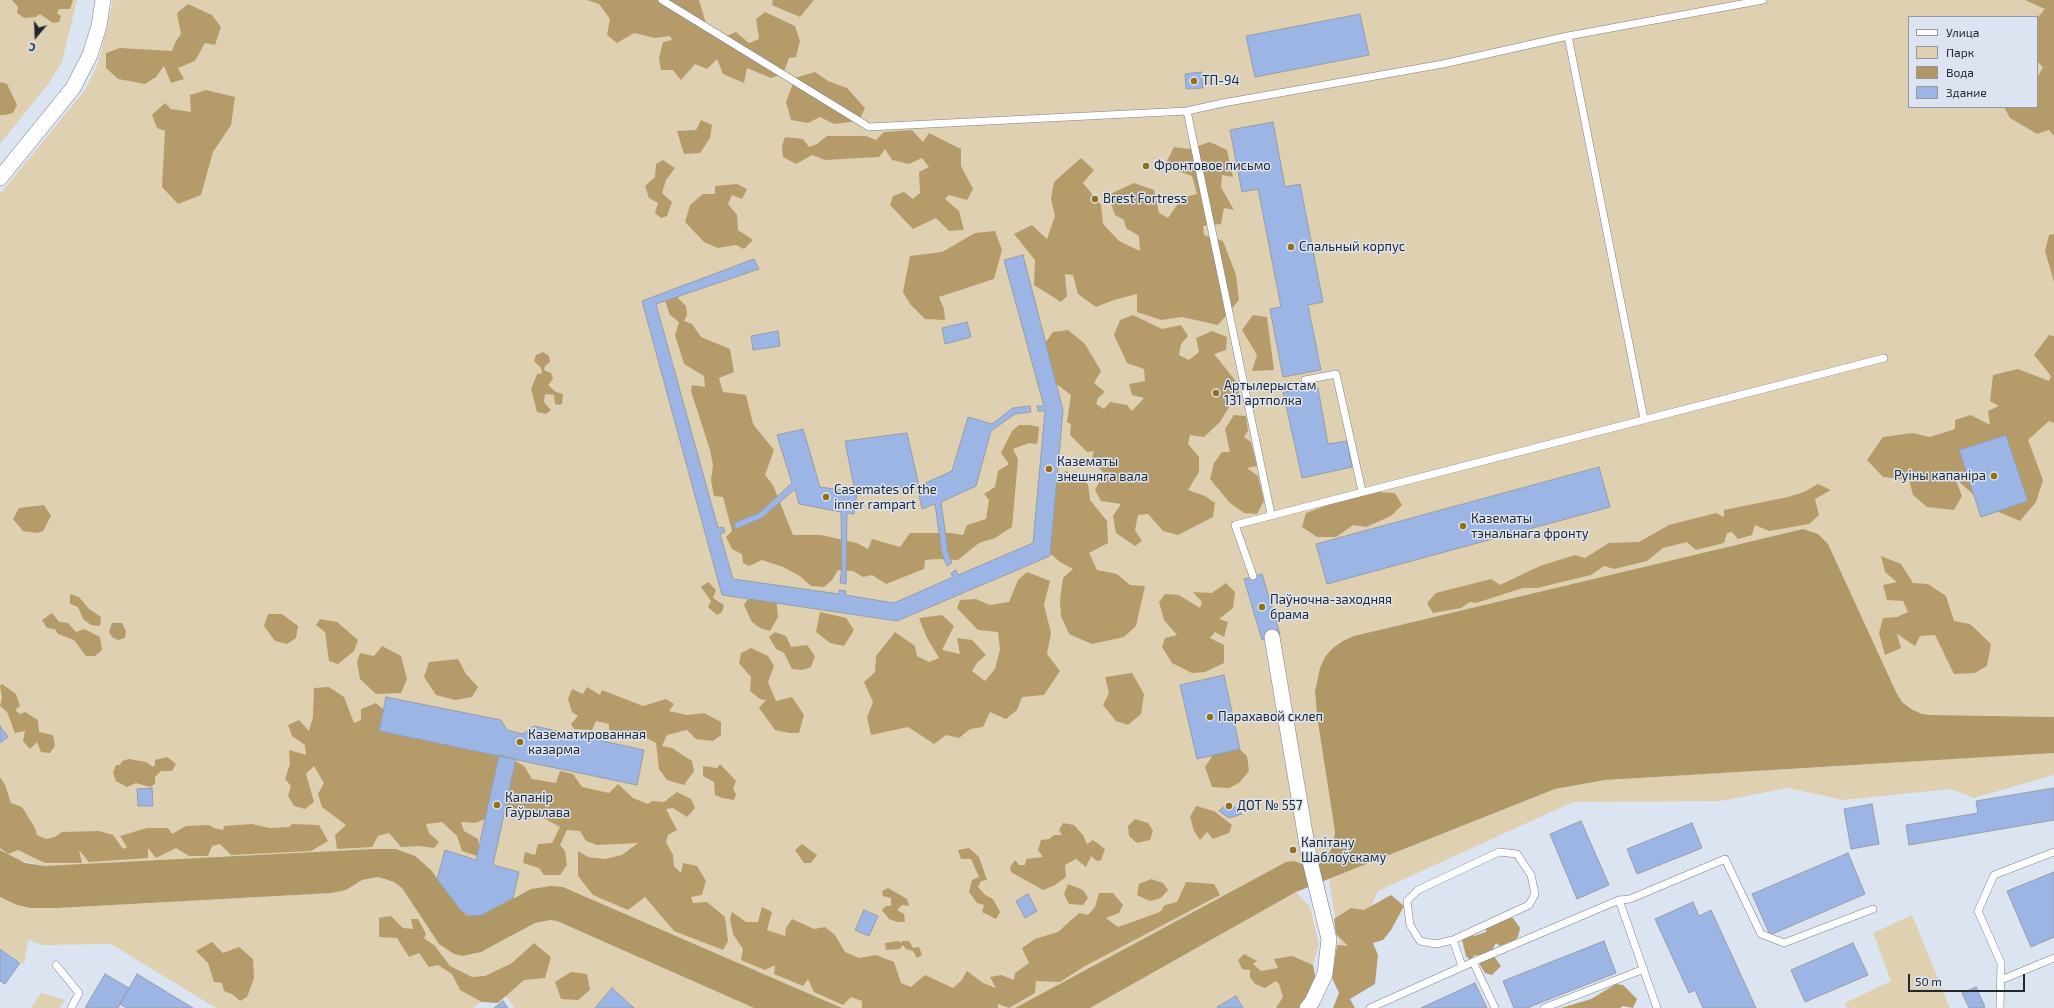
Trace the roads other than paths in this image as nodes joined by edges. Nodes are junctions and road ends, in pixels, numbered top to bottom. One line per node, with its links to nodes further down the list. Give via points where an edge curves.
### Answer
1 (104, 0): 6 (street, via 90,55 73,88)
2 (662, 0): 5 (lane, via 869,127)
3 (1763, 0): 4 (lane)
4 (1568, 36): 5 (lane, via 1443,64); 9 (lane)
5 (1187, 111): 11 (lane)
6 (0, 178)
7 (1884, 358): 9 (lane)
8 (1305, 380): 10 (lane, via 1336,374)
9 (1644, 419): 10 (lane)
10 (1362, 491): 11 (lane)
11 (1272, 514): 12 (lane, via 1235,525)
12 (1253, 576)
13 (1272, 636): 25 (street, via 1310,857 1329,939 1325,974)
14 (2054, 852): 23 (lane, via 1994,875 1978,911 2001,963)
15 (1619, 900): 16 (lane, via 1630,899 1724,859 1761,934 1784,943); 19 (lane); 22 (lane)
16 (1873, 908)
17 (1453, 940): 17 (lane, via 1529,905 1535,894 1532,875 1517,854 1499,852 1418,890 1408,901 1410,925 1420,941 1436,944); 21 (lane)
18 (2054, 958): 23 (lane)
19 (1473, 962): 21 (lane); 27 (lane)
20 (56, 964): 24 (lane, via 80,994)
21 (1462, 966): 26 (lane)
22 (1644, 969): 28 (lane); 29 (lane)
23 (2001, 980): 30 (lane)
24 (71, 1008)
25 (1307, 1008)
26 (1370, 1008)
27 (1495, 1008)
28 (1544, 1008)
29 (1657, 1008)
30 (2000, 1008)

